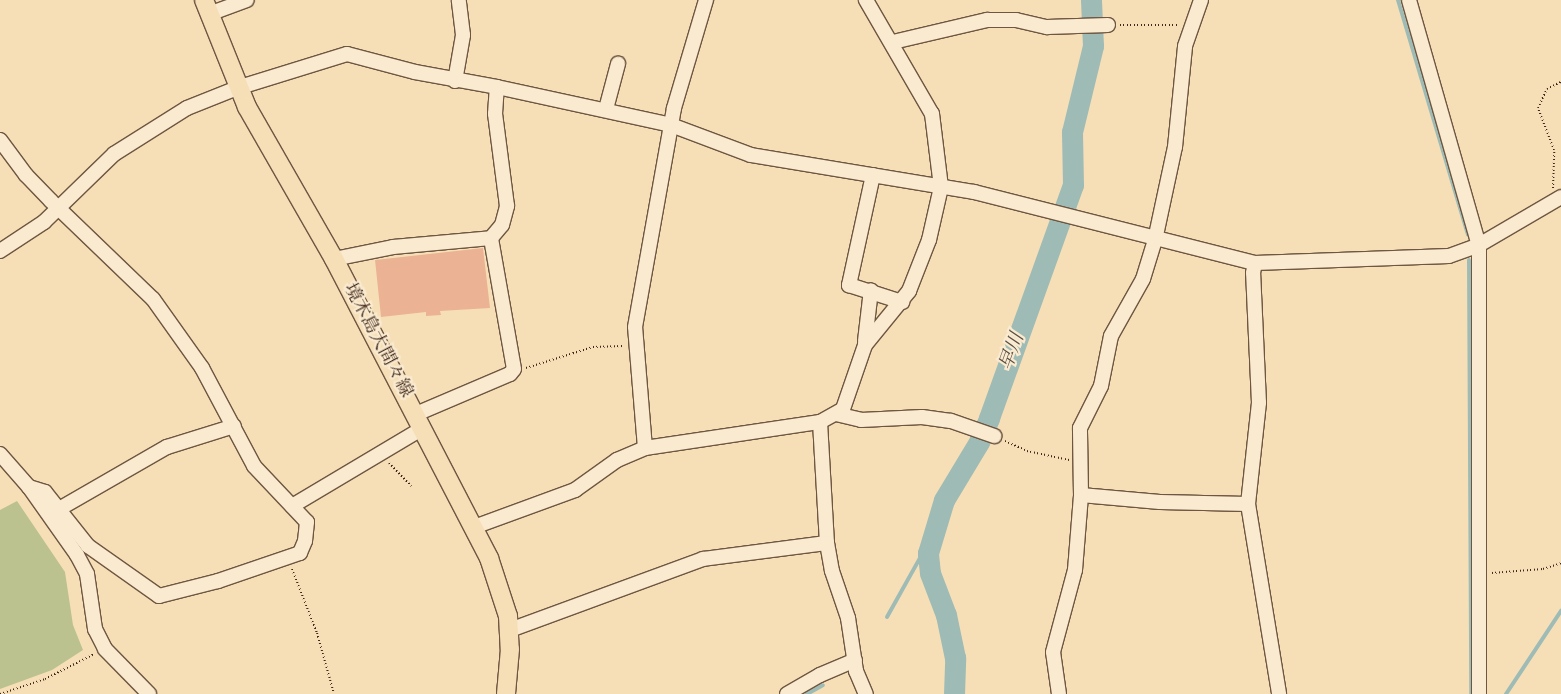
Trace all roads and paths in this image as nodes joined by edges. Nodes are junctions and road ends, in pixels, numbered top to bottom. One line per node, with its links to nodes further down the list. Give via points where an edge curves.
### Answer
1 (247, 0): 7 (street)
2 (459, 0): 12 (street, via 464,25)
3 (706, 0): 17 (street, via 695,26)
4 (866, 0): 10 (street)
5 (1201, 0): 9 (street)
6 (1409, 0): 25 (street)
7 (206, 7): 15 (main road, 境木島大間々線)
8 (1108, 25): 9 (path); 10 (street, via 1047,27 1016,20 988,20)
9 (1190, 25): 24 (street, via 1184,46 1175,147)
10 (892, 42): 20 (street, via 932,114)
11 (618, 64): 16 (street)
12 (455, 80): 14 (street); 15 (street, via 347,54)
13 (1561, 82): 21 (path, via 1547,89 1538,108 1554,150)
14 (497, 87): 16 (street); 23 (street, via 496,114 507,206 502,225)
15 (238, 88): 22 (street, via 187,108 134,140 96,170); 27 (main road, 境木島大間々線)
16 (606, 110): 17 (street)
17 (671, 124): 19 (street, via 740,152); 31 (street, via 635,327)
18 (0, 140): 22 (street, via 26,175)
19 (873, 175): 20 (street); 29 (street, via 850,285)
20 (941, 186): 24 (street); 30 (street, via 929,240)
21 (1557, 192): 25 (street)
22 (59, 208): 26 (street, via 28,234); 37 (street, via 153,300 202,368)
23 (491, 238): 27 (street, via 393,246); 33 (street)
24 (1155, 240): 28 (street); 42 (street, via 1143,279 1111,336 1101,386 1080,428)
25 (1479, 245): 28 (street, via 1449,256 1414,260); 53 (street)
26 (0, 251)
27 (334, 259): 35 (main road, 境木島大間々線)
28 (1256, 263): 46 (street, via 1253,273 1259,403)
29 (871, 290): 30 (street); 32 (street)
30 (902, 302): 32 (street)
31 (635, 345): 33 (path, via 593,347); 39 (street)
32 (865, 345): 34 (street, via 847,403)
33 (514, 369): 35 (street)
34 (836, 414): 36 (street); 38 (street, via 861,420 922,417 966,426)
35 (420, 421): 40 (street); 49 (main road, 境木島大間々線)
36 (820, 422): 39 (street); 50 (street)
37 (234, 426): 47 (street, via 254,466); 48 (street, via 167,447)
38 (994, 436): 42 (path, via 1027,451)
39 (645, 448): 49 (street, via 622,457 565,495)
40 (380, 453): 43 (path); 47 (street)
41 (0, 454): 44 (street)
42 (1081, 461): 45 (street)
43 (411, 486)
44 (29, 487): 48 (street, via 40,488); 55 (street, via 82,564 89,586 95,629)
45 (1081, 495): 46 (street, via 1160,502); 63 (street, via 1075,570 1054,641)
46 (1248, 504): 64 (street)
47 (292, 506): 51 (street, via 307,522 307,529 303,551)
48 (59, 509): 51 (street, via 88,546 159,596)
49 (474, 527): 54 (main road, 境木島大間々線, via 504,599)
50 (827, 542): 54 (street, via 703,559); 56 (street, via 832,571 848,618)
51 (287, 558): 59 (path, via 317,633)
52 (1561, 563): 53 (path, via 1543,569)
53 (1478, 574): 65 (street)
54 (510, 630): 60 (main road, 境木島大間々線)
55 (105, 649): 57 (path, via 45,679); 58 (street)
56 (854, 660): 61 (street); 62 (street)
57 (0, 694)
58 (149, 694)
59 (334, 694)
60 (506, 694)
61 (787, 694)
62 (866, 694)
63 (1059, 694)
64 (1279, 694)
65 (1479, 694)

